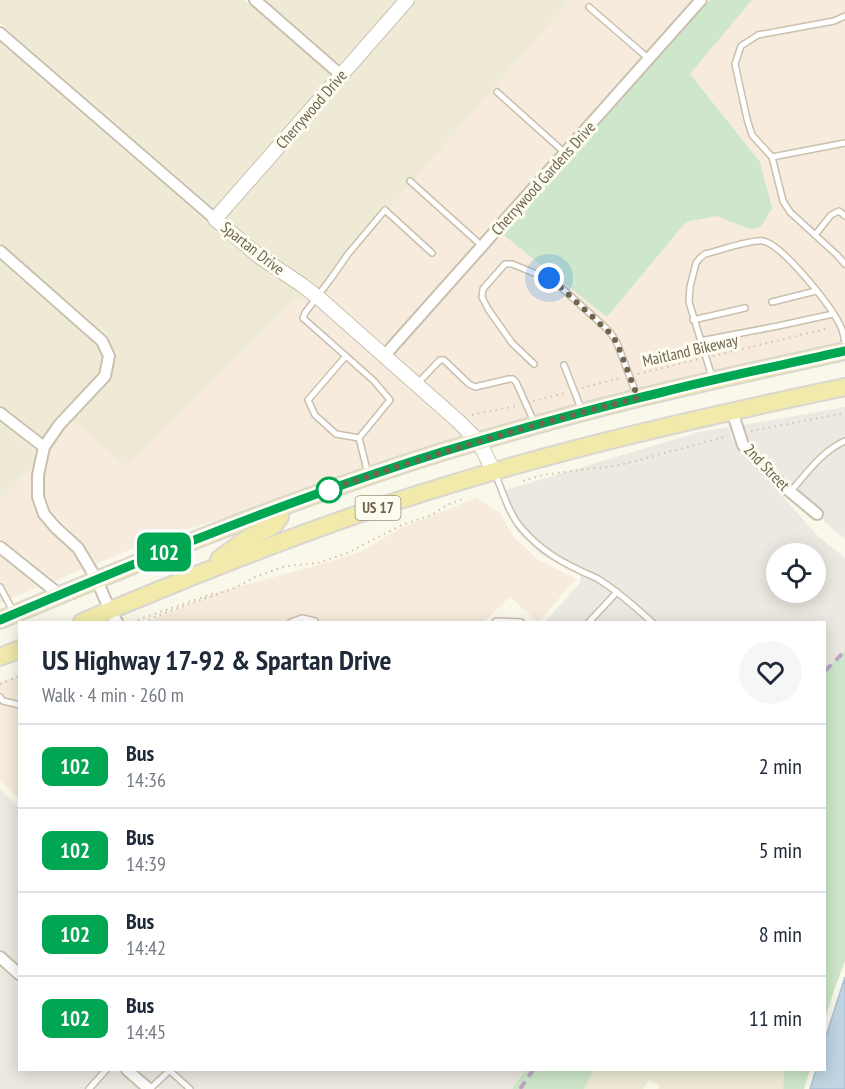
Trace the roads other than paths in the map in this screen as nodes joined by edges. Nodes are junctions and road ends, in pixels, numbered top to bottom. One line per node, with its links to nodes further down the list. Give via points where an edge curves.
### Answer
1 (255, 0): 8 (street)
2 (407, 0): 8 (street, Cherrywood Drive)
3 (701, 0): 7 (street, Cherrywood Gardens Drive)
4 (589, 7): 7 (lane)
5 (845, 16): 12 (lane, via 758,35 741,46 735,64 747,119 752,135)
6 (0, 33): 15 (street, Spartan Drive)
7 (649, 59): 11 (street, Cherrywood Gardens Drive)
8 (341, 75): 15 (street, Cherrywood Drive)
9 (497, 92): 11 (lane)
10 (845, 143): 12 (lane)
11 (565, 153): 17 (street, Cherrywood Gardens Drive)
12 (772, 157): 16 (lane, via 783,201)
13 (410, 181): 17 (lane)
14 (845, 216): 16 (lane, via 839,211 831,215)
15 (215, 219): 22 (street, Spartan Drive)
16 (815, 235): 20 (lane)
17 (482, 246): 30 (street, Cherrywood Gardens Drive)
18 (0, 251): 45 (street, via 102,341 109,356 105,376)
19 (432, 253): 22 (lane, via 385,210)
20 (845, 264)
21 (816, 291): 23 (lane); 25 (lane); 26 (lane, via 774,247 758,240 700,258 688,302)
22 (317, 297): 30 (street, Spartan Drive); 31 (lane, via 303,318)
23 (772, 302)
24 (745, 308): 26 (lane)
25 (833, 314): 27 (lane); 28 (lane)
26 (693, 320): 27 (lane)
27 (700, 341): 34 (lane)
28 (845, 343)
29 (845, 351): 34 (main road, US 17)
30 (385, 355): 35 (street, Spartan Drive)
31 (346, 356): 42 (lane, via 390,400); 42 (lane, via 308,400 315,415 336,434)
32 (534, 364): 37 (lane, via 512,343 482,297 483,289 505,264 549,278 612,335)
33 (564, 365): 39 (lane)
34 (714, 381): 37 (main road, US 17)
35 (417, 384): 41 (lane, via 440,360 475,387 513,379); 44 (street, Spartan Drive)
36 (845, 387): 38 (main road, US 17)
37 (638, 398): 39 (main road, US 17)
38 (732, 411): 46 (main road, US 17); 48 (street, 2nd Street, via 743,445)
39 (583, 412): 41 (main road, US 17)
40 (0, 413): 45 (street)
41 (536, 425): 44 (main road, US 17)
42 (359, 438): 47 (lane)
43 (845, 441): 48 (lane, via 821,457)
44 (479, 442): 46 (street, Spartan Drive); 47 (main road, US 17)
45 (44, 447): 53 (street, via 38,497 44,514 78,548)
46 (494, 472): 52 (main road, US 17, via 370,510); 55 (lane, via 508,507 532,538 555,557)
47 (369, 476): 49 (main road, US 17)
48 (790, 492): 50 (street, 2nd Street)
49 (280, 507): 52 (main road, via 275,524 248,538); 53 (main road, US 17)
50 (817, 514)
51 (0, 547): 56 (street)
52 (202, 572): 58 (main road, US 17)
53 (97, 580): 56 (main road, US 17); 58 (street)
54 (0, 587): 57 (lane)
55 (617, 592): 62 (lane); 63 (lane)
56 (60, 595): 57 (main road, US 17)
57 (7, 617)
58 (113, 617): 59 (main road, US 17)
59 (88, 621)
60 (294, 621): 61 (lane)
61 (315, 621)
62 (590, 621)
63 (651, 621)
64 (18, 650): 65 (main road)
65 (0, 657)
66 (1, 700): 67 (lane)
67 (18, 704)
68 (0, 957): 69 (street)
69 (18, 973)
70 (105, 1071): 74 (lane)
71 (128, 1071): 75 (street)
72 (169, 1071): 75 (lane)
73 (171, 1071): 76 (lane)
74 (89, 1089)
75 (150, 1089)
76 (190, 1089)

